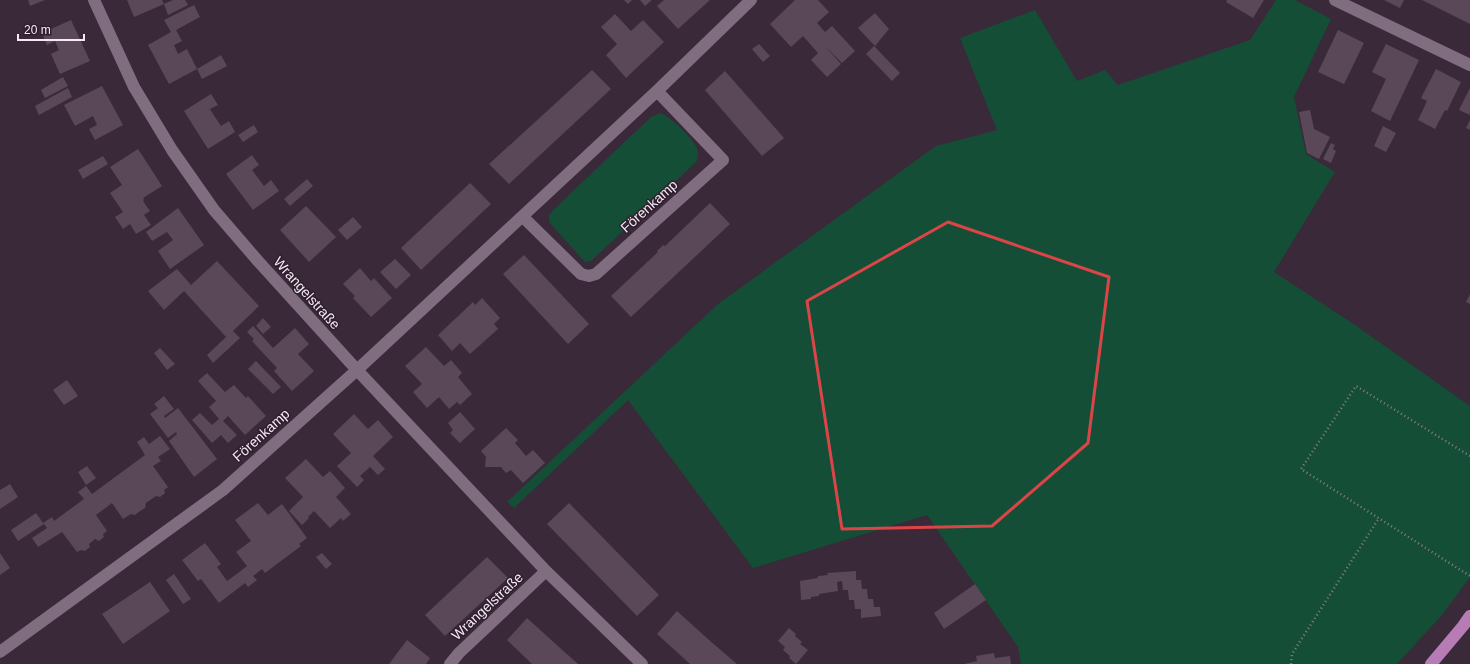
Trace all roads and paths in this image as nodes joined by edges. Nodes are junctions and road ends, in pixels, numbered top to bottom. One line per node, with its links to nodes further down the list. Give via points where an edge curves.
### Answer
1 (94, 0): 7 (street, Wrangelstraße, via 134,87 172,150 214,210)
2 (751, 0): 5 (street, Förenkamp)
3 (1335, 0): 4 (street)
4 (1470, 66)
5 (657, 91): 6 (street, Förenkamp); 6 (street, Förenkamp, via 723,160 596,274 589,276 581,274)
6 (523, 217): 7 (street, Förenkamp)
7 (357, 370): 10 (street, Wrangelstraße); 13 (street, Förenkamp, via 223,490)
8 (1470, 456): 9 (path, via 1356,386 1301,469)
9 (1379, 518): 11 (path); 16 (path, via 1292,654)
10 (546, 571): 14 (street, Wrangelstraße); 15 (street, Wrangelstraße)
11 (1470, 576)
12 (1470, 616): 17 (main road)
13 (0, 652)
14 (450, 664)
15 (642, 664)
16 (1291, 664)
17 (1431, 664)

